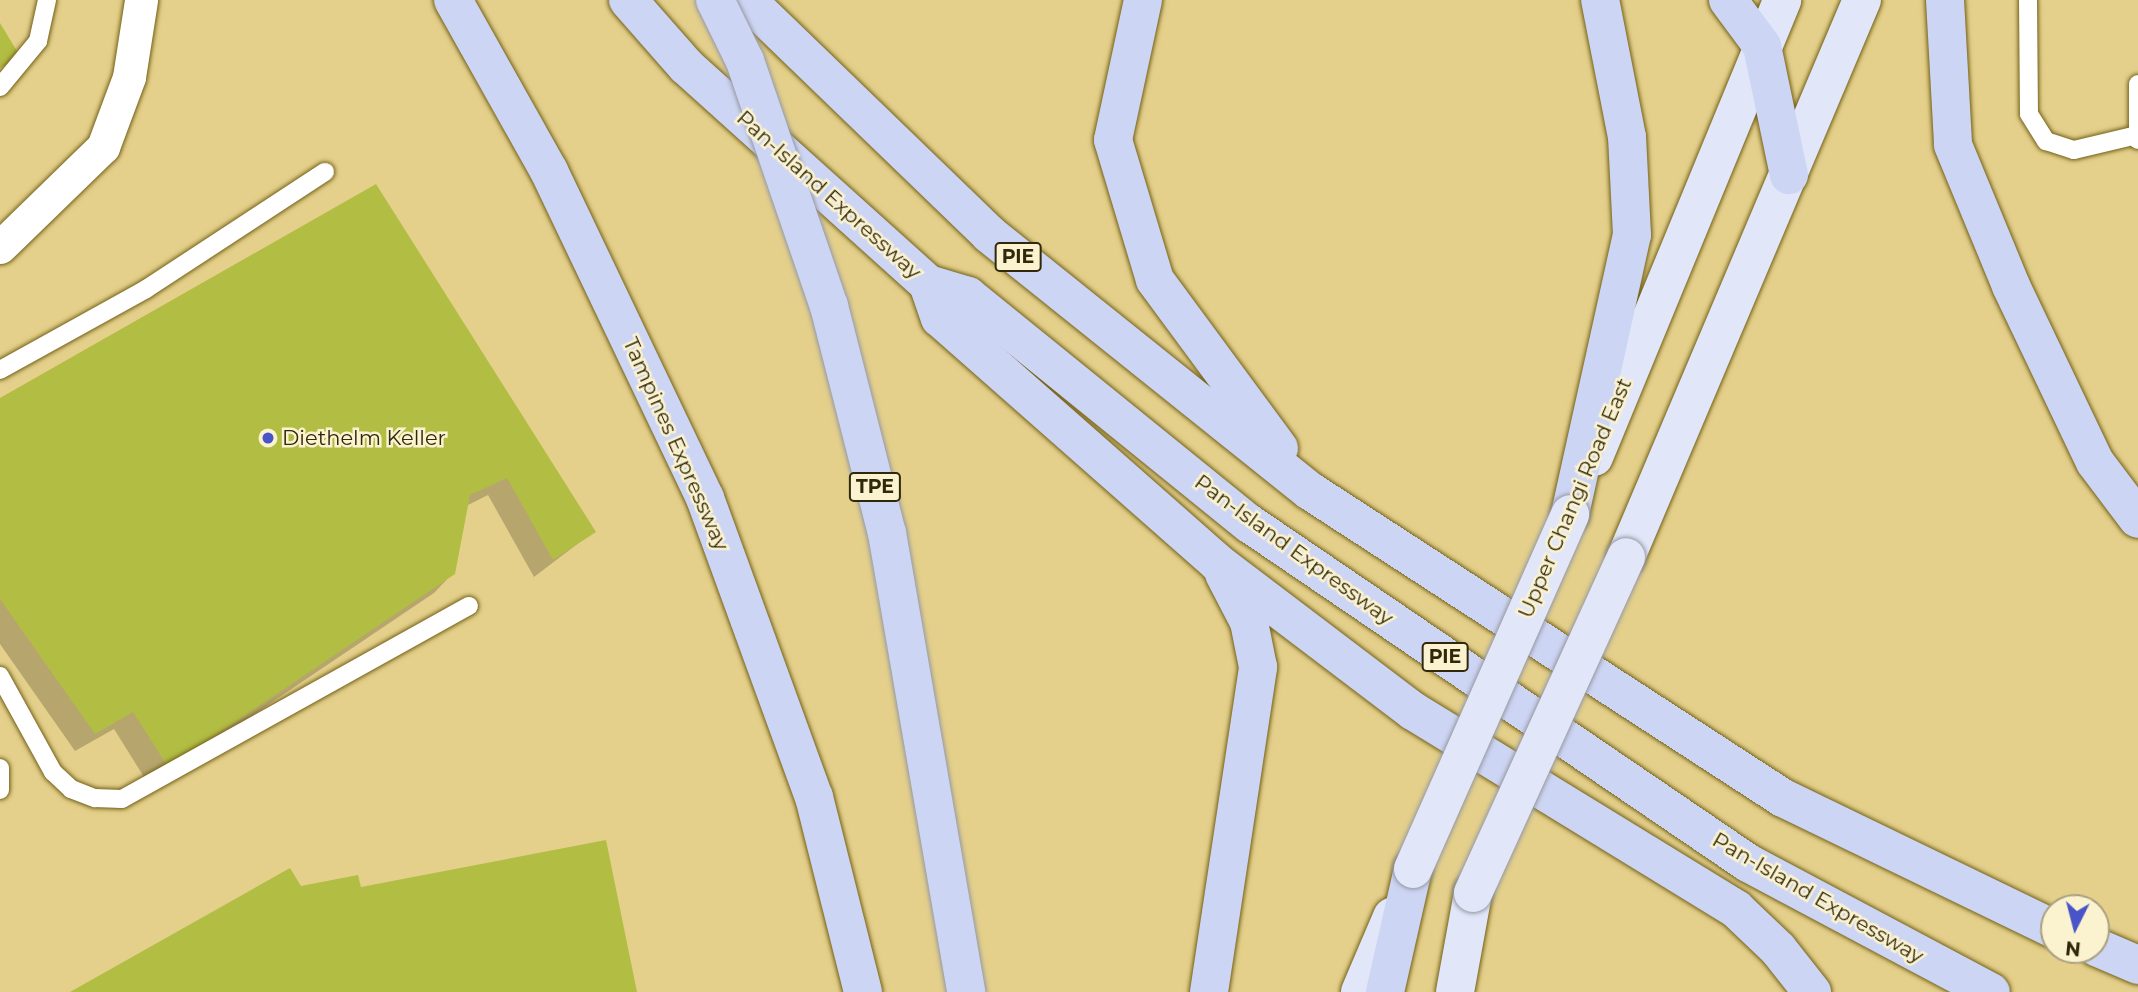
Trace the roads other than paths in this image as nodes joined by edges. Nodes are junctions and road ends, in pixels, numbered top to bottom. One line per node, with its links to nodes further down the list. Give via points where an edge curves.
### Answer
1 (47, 0): 16 (lane, via 38,41)
2 (141, 0): 20 (street, via 129,77 103,147)
3 (453, 0): 35 (highway, Tampines Expressway, via 549,171 705,498 814,797)
4 (628, 0): 21 (highway, Pan-Island Expressway / PIE, via 686,66)
5 (715, 0): 36 (highway, TPE, bridge, via 746,61 829,306 887,533)
6 (747, 0): 23 (highway, PIE, via 989,234)
7 (1143, 0): 23 (highway, via 1113,140 1154,280)
8 (1600, 0): 24 (highway, via 1627,137 1632,235)
9 (1728, 0): 14 (highway)
10 (1782, 0): 14 (main road, Upper Changi Road East)
11 (1862, 0): 19 (main road)
12 (1945, 0): 25 (highway, via 1953,145 2011,286 2095,462)
13 (2028, 0): 17 (lane, via 2029,114 2046,141 2074,150)
14 (1762, 46): 19 (highway); 24 (main road, Upper Changi Road East)
15 (2138, 84): 17 (lane)
16 (0, 87)
17 (2138, 137)
18 (325, 172): 22 (lane, via 146,289)
19 (1789, 175): 40 (main road, bridge, via 1626,557 1473,893)
20 (0, 247)
21 (928, 284): 26 (highway, via 940,318); 42 (highway, Pan-Island Expressway / PIE, via 968,296 1250,524 1748,863)
22 (0, 370)
23 (1310, 491): 32 (highway, PIE, via 1783,799)
24 (1570, 514): 31 (main road, Upper Changi Road East, bridge)
25 (2138, 519)
26 (1218, 563): 37 (highway, via 1249,622 1258,667); 41 (highway, via 1413,711 1736,909 1778,949)
27 (469, 606): 28 (lane, via 122,799 95,798 71,789 53,772)
28 (0, 676)
29 (0, 768): 30 (lane)
30 (0, 790)
31 (1413, 869): 38 (main road, Upper Changi Road East); 39 (highway)
32 (2040, 922)
33 (2110, 953): 34 (highway)
34 (2138, 965)
35 (863, 992)
36 (966, 992)
37 (1209, 992)
38 (1360, 992)
39 (1385, 992)
40 (1455, 992)
41 (1812, 992)
42 (1991, 992)

